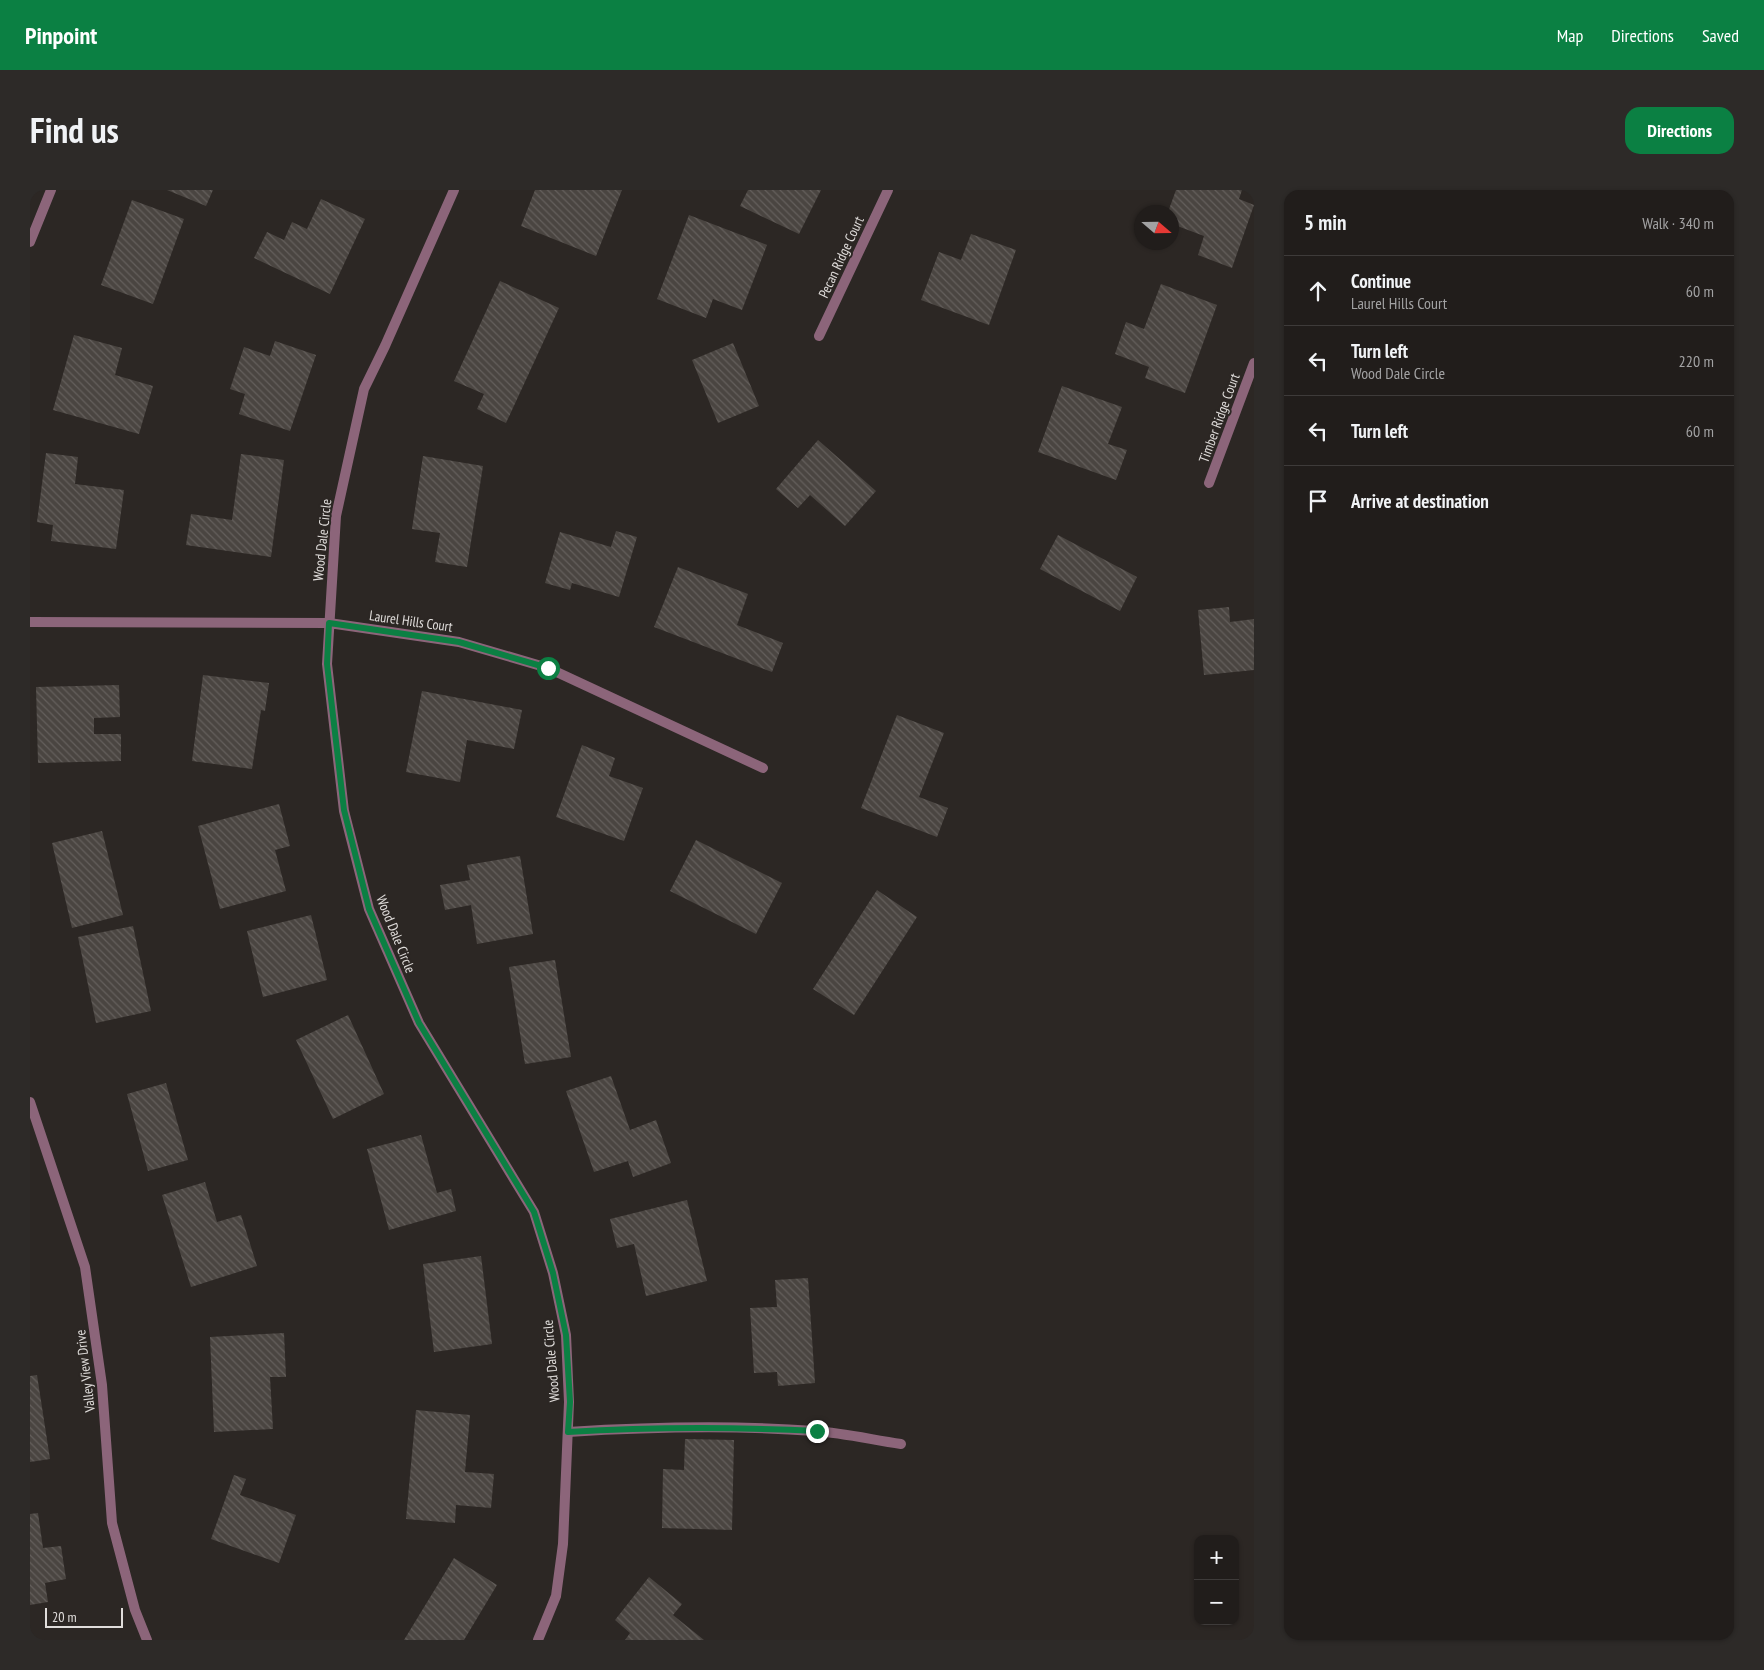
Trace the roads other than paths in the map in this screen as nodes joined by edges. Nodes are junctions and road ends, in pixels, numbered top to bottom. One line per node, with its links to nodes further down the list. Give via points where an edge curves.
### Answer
1 (51, 190): 4 (street)
2 (454, 190): 9 (street, Wood Dale Circle, via 364,389 336,516)
3 (888, 190): 5 (street, Pecan Ridge Court)
4 (30, 242)
5 (818, 336)
6 (1254, 363): 7 (street, Timber Ridge Court)
7 (1209, 483)
8 (30, 622): 9 (street, Laurel Hills Court)
9 (329, 623): 10 (street, Laurel Hills Court, via 459,642 548,668); 12 (street, Wood Dale Circle, via 327,664 344,810 369,909 419,1023 534,1212 553,1273 566,1335 570,1402)
10 (763, 768)
11 (30, 1102): 14 (street, Valley View Drive, via 85,1267 102,1385 112,1523 135,1610)
12 (568, 1432): 13 (street, via 758,1428 817,1431); 15 (street, Wood Dale Circle, via 556,1596)
13 (901, 1444)
14 (147, 1640)
15 (538, 1640)

